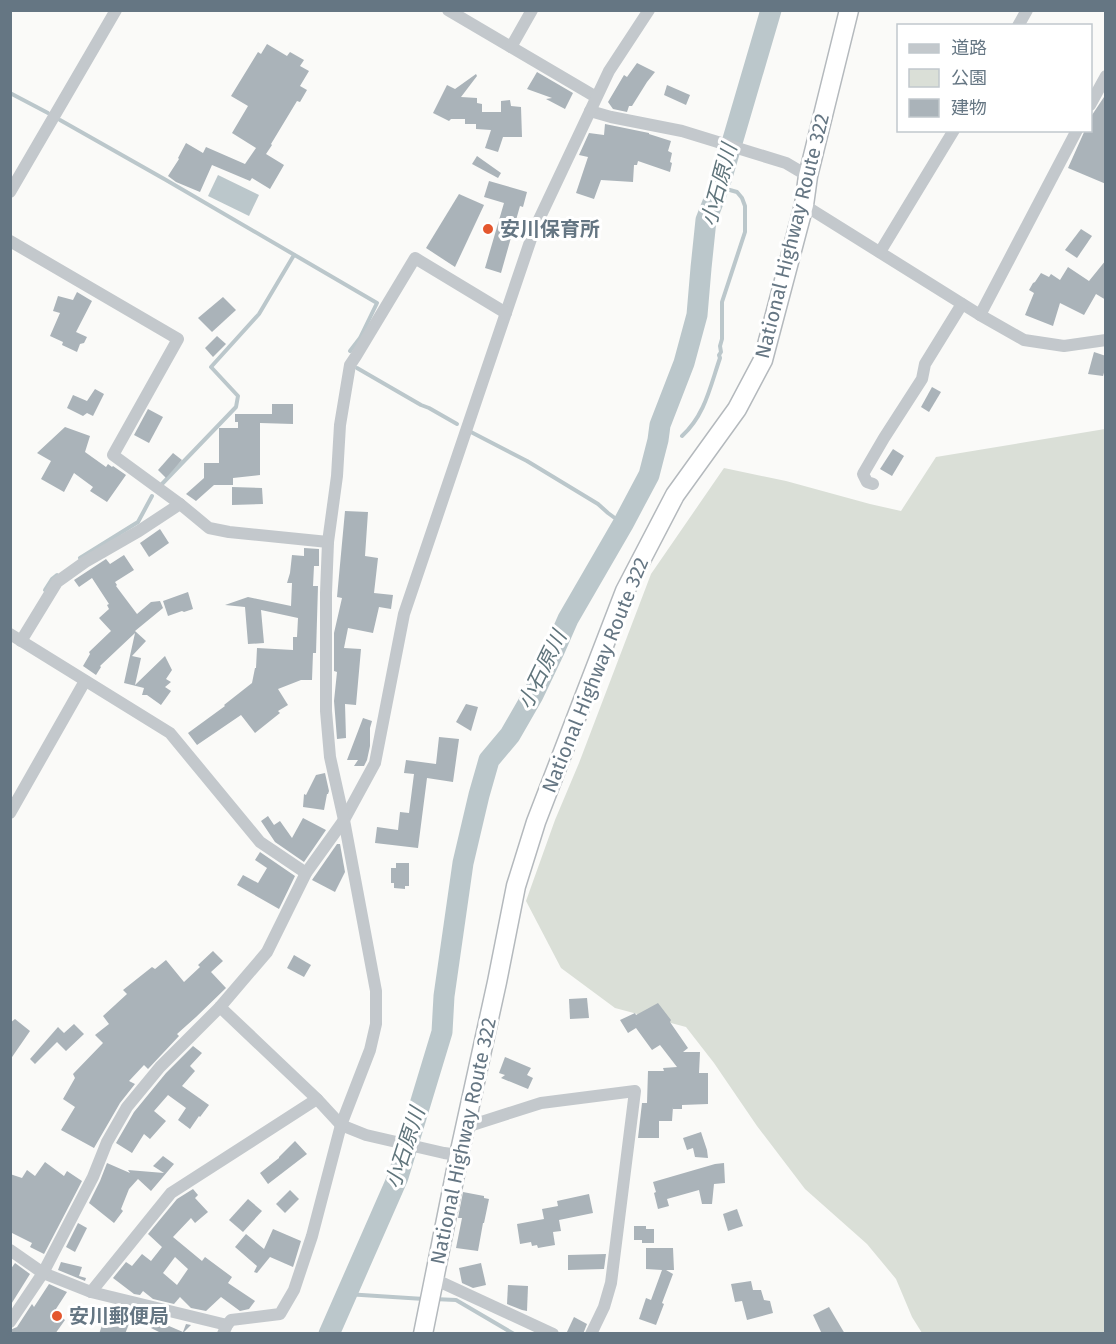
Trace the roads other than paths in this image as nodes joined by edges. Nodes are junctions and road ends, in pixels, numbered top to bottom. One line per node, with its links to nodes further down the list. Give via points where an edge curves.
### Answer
1 (117, 10): 16 (street)
2 (448, 10): 8 (street)
3 (532, 10): 8 (street)
4 (649, 10): 10 (street)
5 (849, 10): 15 (highway, National Highway Route 322)
6 (1027, 10): 7 (street)
7 (1019, 24)
8 (511, 47): 10 (street)
9 (1106, 76): 11 (street)
10 (596, 97): 12 (street)
11 (1092, 101)
12 (590, 111): 15 (street, via 682,131 786,163); 21 (street, via 534,230)
13 (953, 132): 19 (street)
14 (1076, 132): 22 (street)
15 (808, 176): 17 (highway, National Highway Route 322)
16 (10, 192)
17 (804, 205): 19 (street); 35 (highway, National Highway Route 322, via 763,360 738,409 675,495 625,591 536,822 516,886)
18 (10, 241): 25 (street, via 178,339 113,455)
19 (880, 252): 20 (street)
20 (962, 304): 22 (street); 24 (street, via 925,364 922,379 863,474)
21 (506, 313): 26 (street, via 415,258 350,365); 30 (street, via 404,614 375,763)
22 (980, 315): 23 (street, via 1024,340 1064,346)
23 (1106, 340)
24 (873, 484)
25 (180, 504): 26 (street, via 209,528); 27 (street, via 57,582)
26 (328, 542): 30 (street, via 326,711 330,757)
27 (16, 638): 28 (street)
28 (85, 681): 29 (street); 31 (street, via 170,732 260,842)
29 (10, 813)
30 (344, 820): 31 (street); 34 (street, via 376,991 376,1024)
31 (306, 873): 32 (street, via 267,952)
32 (220, 1007): 33 (street); 38 (street, via 160,1067 127,1107)
33 (317, 1099): 34 (street); 40 (street, via 171,1193)
34 (341, 1125): 36 (street, via 366,1135); 42 (street, via 312,1236 285,1306 280,1314 231,1320)
35 (466, 1126): 36 (highway, National Highway Route 322); 45 (street, via 541,1103 635,1091 611,1283)
36 (451, 1154): 39 (highway, National Highway Route 322)
37 (10, 1250): 38 (street)
38 (43, 1273): 40 (street); 41 (street)
39 (433, 1285): 43 (highway, National Highway Route 322); 44 (street)
40 (91, 1292): 42 (street)
41 (10, 1322)
42 (225, 1329)
43 (423, 1334)
44 (553, 1334)
45 (591, 1334)

